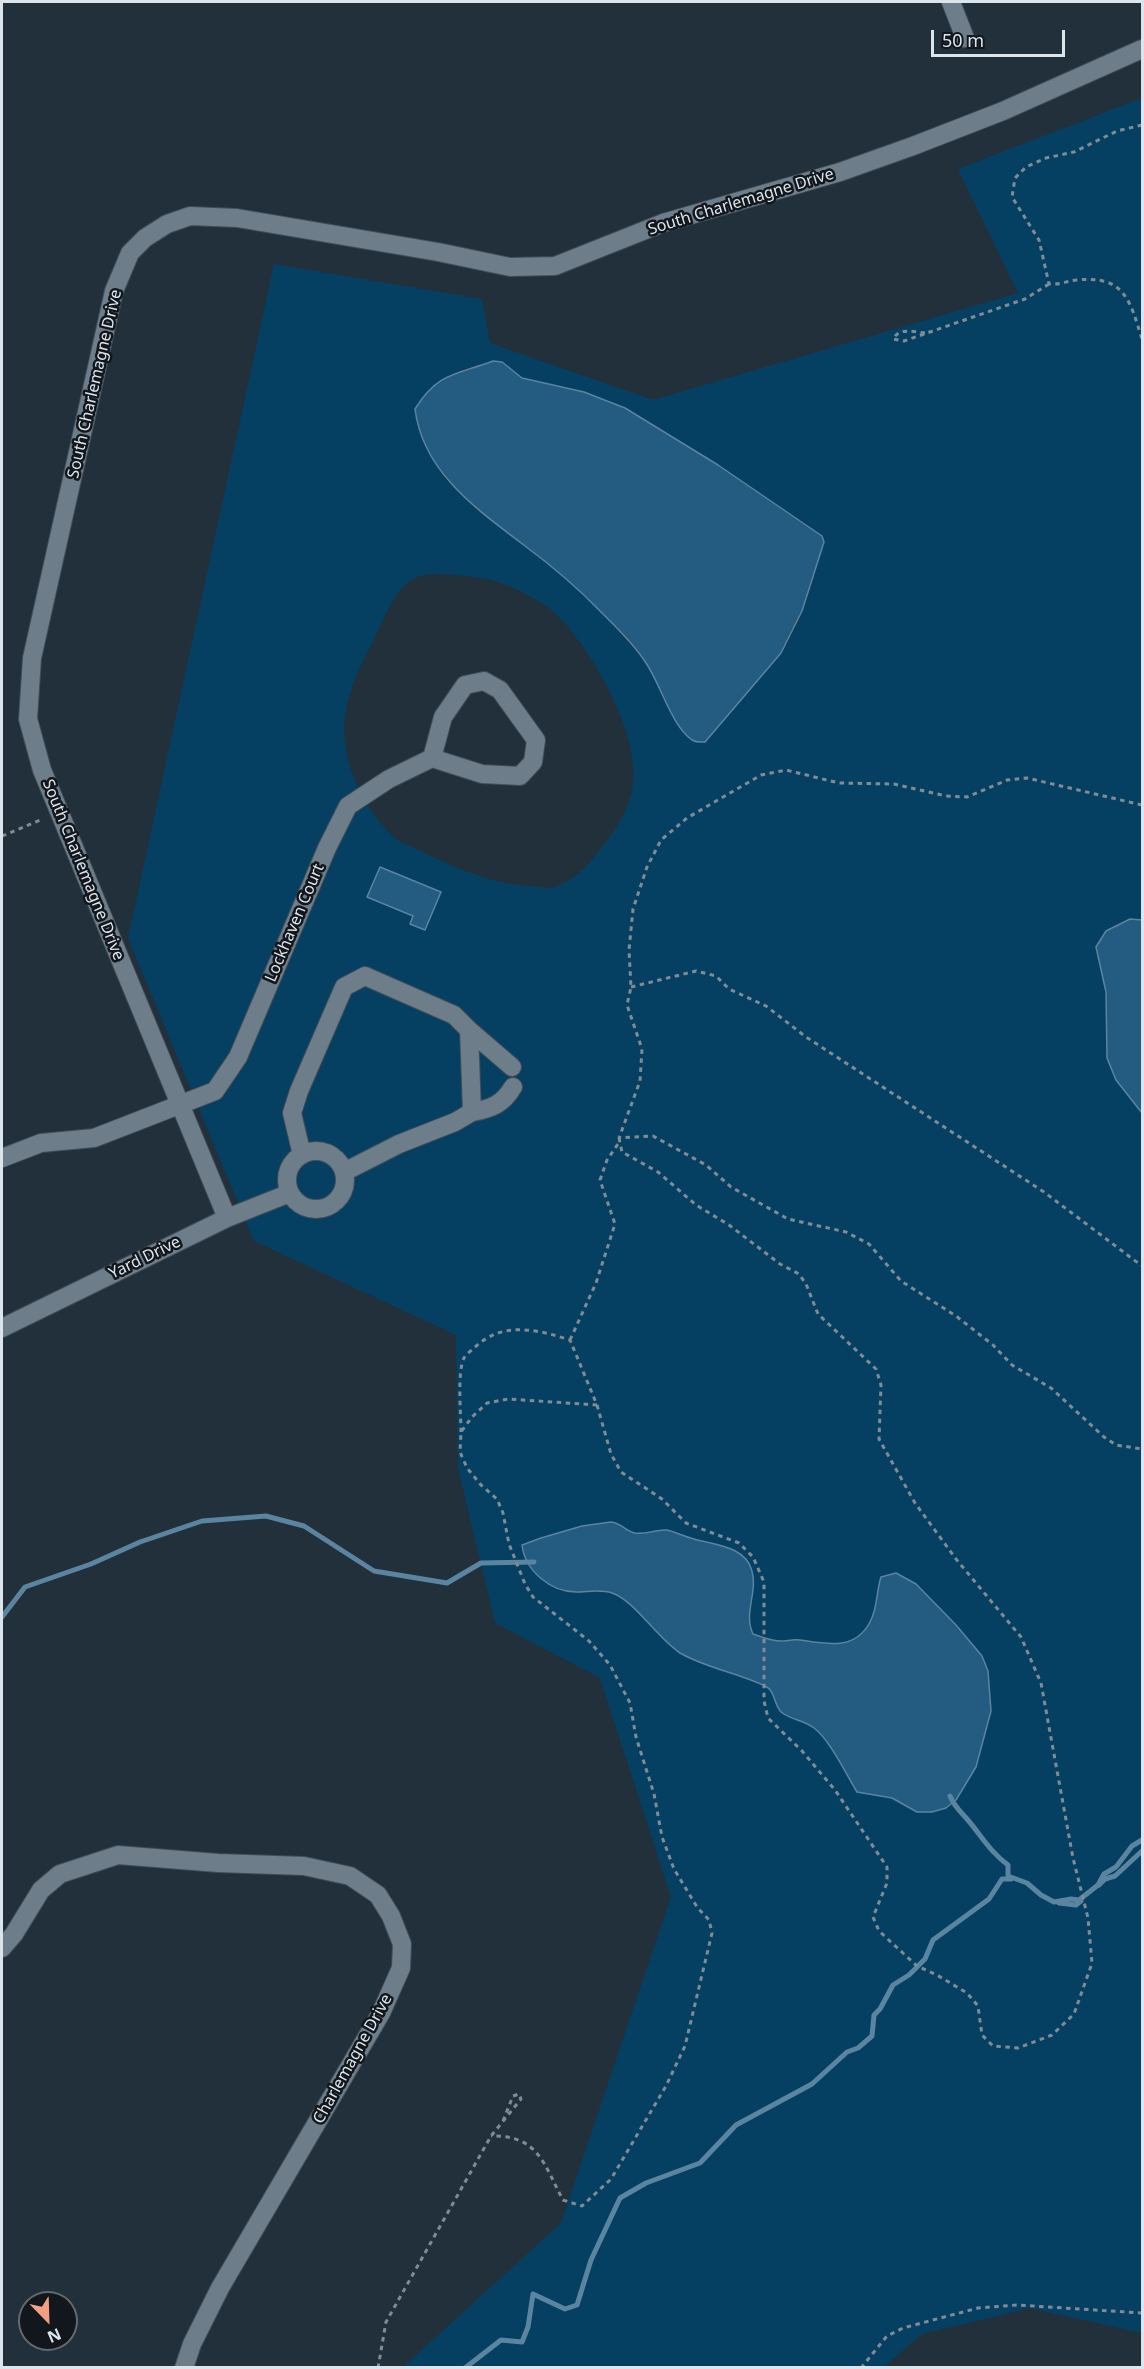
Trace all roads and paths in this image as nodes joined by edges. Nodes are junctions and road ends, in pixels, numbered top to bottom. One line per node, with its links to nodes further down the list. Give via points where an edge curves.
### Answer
1 (951, 2): 2 (street)
2 (965, 38)
3 (1143, 49): 16 (street, South Charlemagne Drive, via 913,146 840,172 663,223 555,266 510,267 237,218 190,216 167,224 130,253 114,291 32,658 28,719 42,770)
4 (1143, 125): 5 (path, via 1117,131 1074,152 1046,158 1026,167 1016,178 1012,197 1038,240)
5 (1049, 284): 6 (path, via 1025,299); 7 (path, via 1095,280 1115,285 1130,304)
6 (925, 333): 6 (path, via 904,341 892,339 902,330)
7 (1143, 339)
8 (432, 758): 8 (street, via 482,774 520,776 533,762 536,740 500,690 484,681 465,685 443,717); 16 (street, Lockhaven Court, via 389,779 348,806 238,1057 215,1091)
9 (1143, 805): 12 (path, via 1027,778 1007,780 967,797 894,784 839,783 786,770 760,775 687,818 661,840 633,909)
10 (50, 816): 11 (path)
11 (2, 836)
12 (631, 987): 18 (path, via 627,1005 642,1049 640,1081); 24 (path, via 696,971 716,976 729,989 766,1006 806,1037 1044,1192)
13 (469, 1030): 14 (street); 17 (street); 19 (street, via 454,1015 365,976 344,987 292,1113)
14 (512, 1067)
15 (513, 1087): 17 (street, via 506,1099 489,1109)
16 (179, 1106): 20 (street, Lockhaven Court, via 94,1138 41,1143); 23 (street, South Charlemagne Drive)
17 (472, 1112): 21 (street)
18 (620, 1139): 26 (path, via 600,1180 615,1224 596,1283); 27 (path, via 622,1152 658,1172 696,1205 799,1274 818,1314 876,1369 881,1385 879,1439 915,1503 1021,1637 1041,1683 1089,1927 1092,1963 1074,2014 1052,2035 1018,2048 993,2046 982,2035 978,2006 967,1993 917,1966 879,1931 873,1917 887,1884 887,1867 836,1790 768,1719 764,1701 764,1582 753,1557 738,1544 686,1523 662,1499 621,1472 611,1454); 29 (path, via 653,1136 706,1165 731,1187 788,1219 846,1232 869,1244 901,1281 956,1316 1012,1365 1052,1388 1104,1437 1116,1444)
19 (302, 1155): 21 (street, via 325,1153); 22 (street, via 288,1174)
20 (2, 1158)
21 (344, 1172): 22 (street, via 343,1191 338,1199 321,1209 303,1206)
22 (290, 1193): 23 (street, Yard Drive)
23 (227, 1218): 25 (street, Yard Drive)
24 (1143, 1266)
25 (2, 1328)
26 (570, 1340): 27 (path); 28 (path, via 544,1332 512,1329 484,1338 464,1358 460,1381)
27 (597, 1405): 28 (path, via 508,1399 488,1403)
28 (461, 1432): 32 (path, via 460,1452 467,1468 497,1499 510,1544 533,1597 589,1641 610,1665 630,1703 662,1837 674,1869 709,1920 712,1933 685,2046 611,2179 590,2199 582,2206 563,2200 545,2161 532,2148 508,2135)
29 (1143, 1449)
30 (2, 1947): 34 (street, Charlemagne Drive, via 41,1890 60,1874 118,1855 304,1866 350,1876 378,1895 391,1916 402,1944 401,1968 381,2013 220,2288)
31 (503, 2121): 31 (path, via 521,2099 519,2094 513,2096); 32 (path)
32 (491, 2136): 35 (path, via 386,2322)
33 (1143, 2313): 36 (path, via 1017,2304 978,2308 887,2336)
34 (184, 2367)
35 (378, 2367)
36 (861, 2367)

